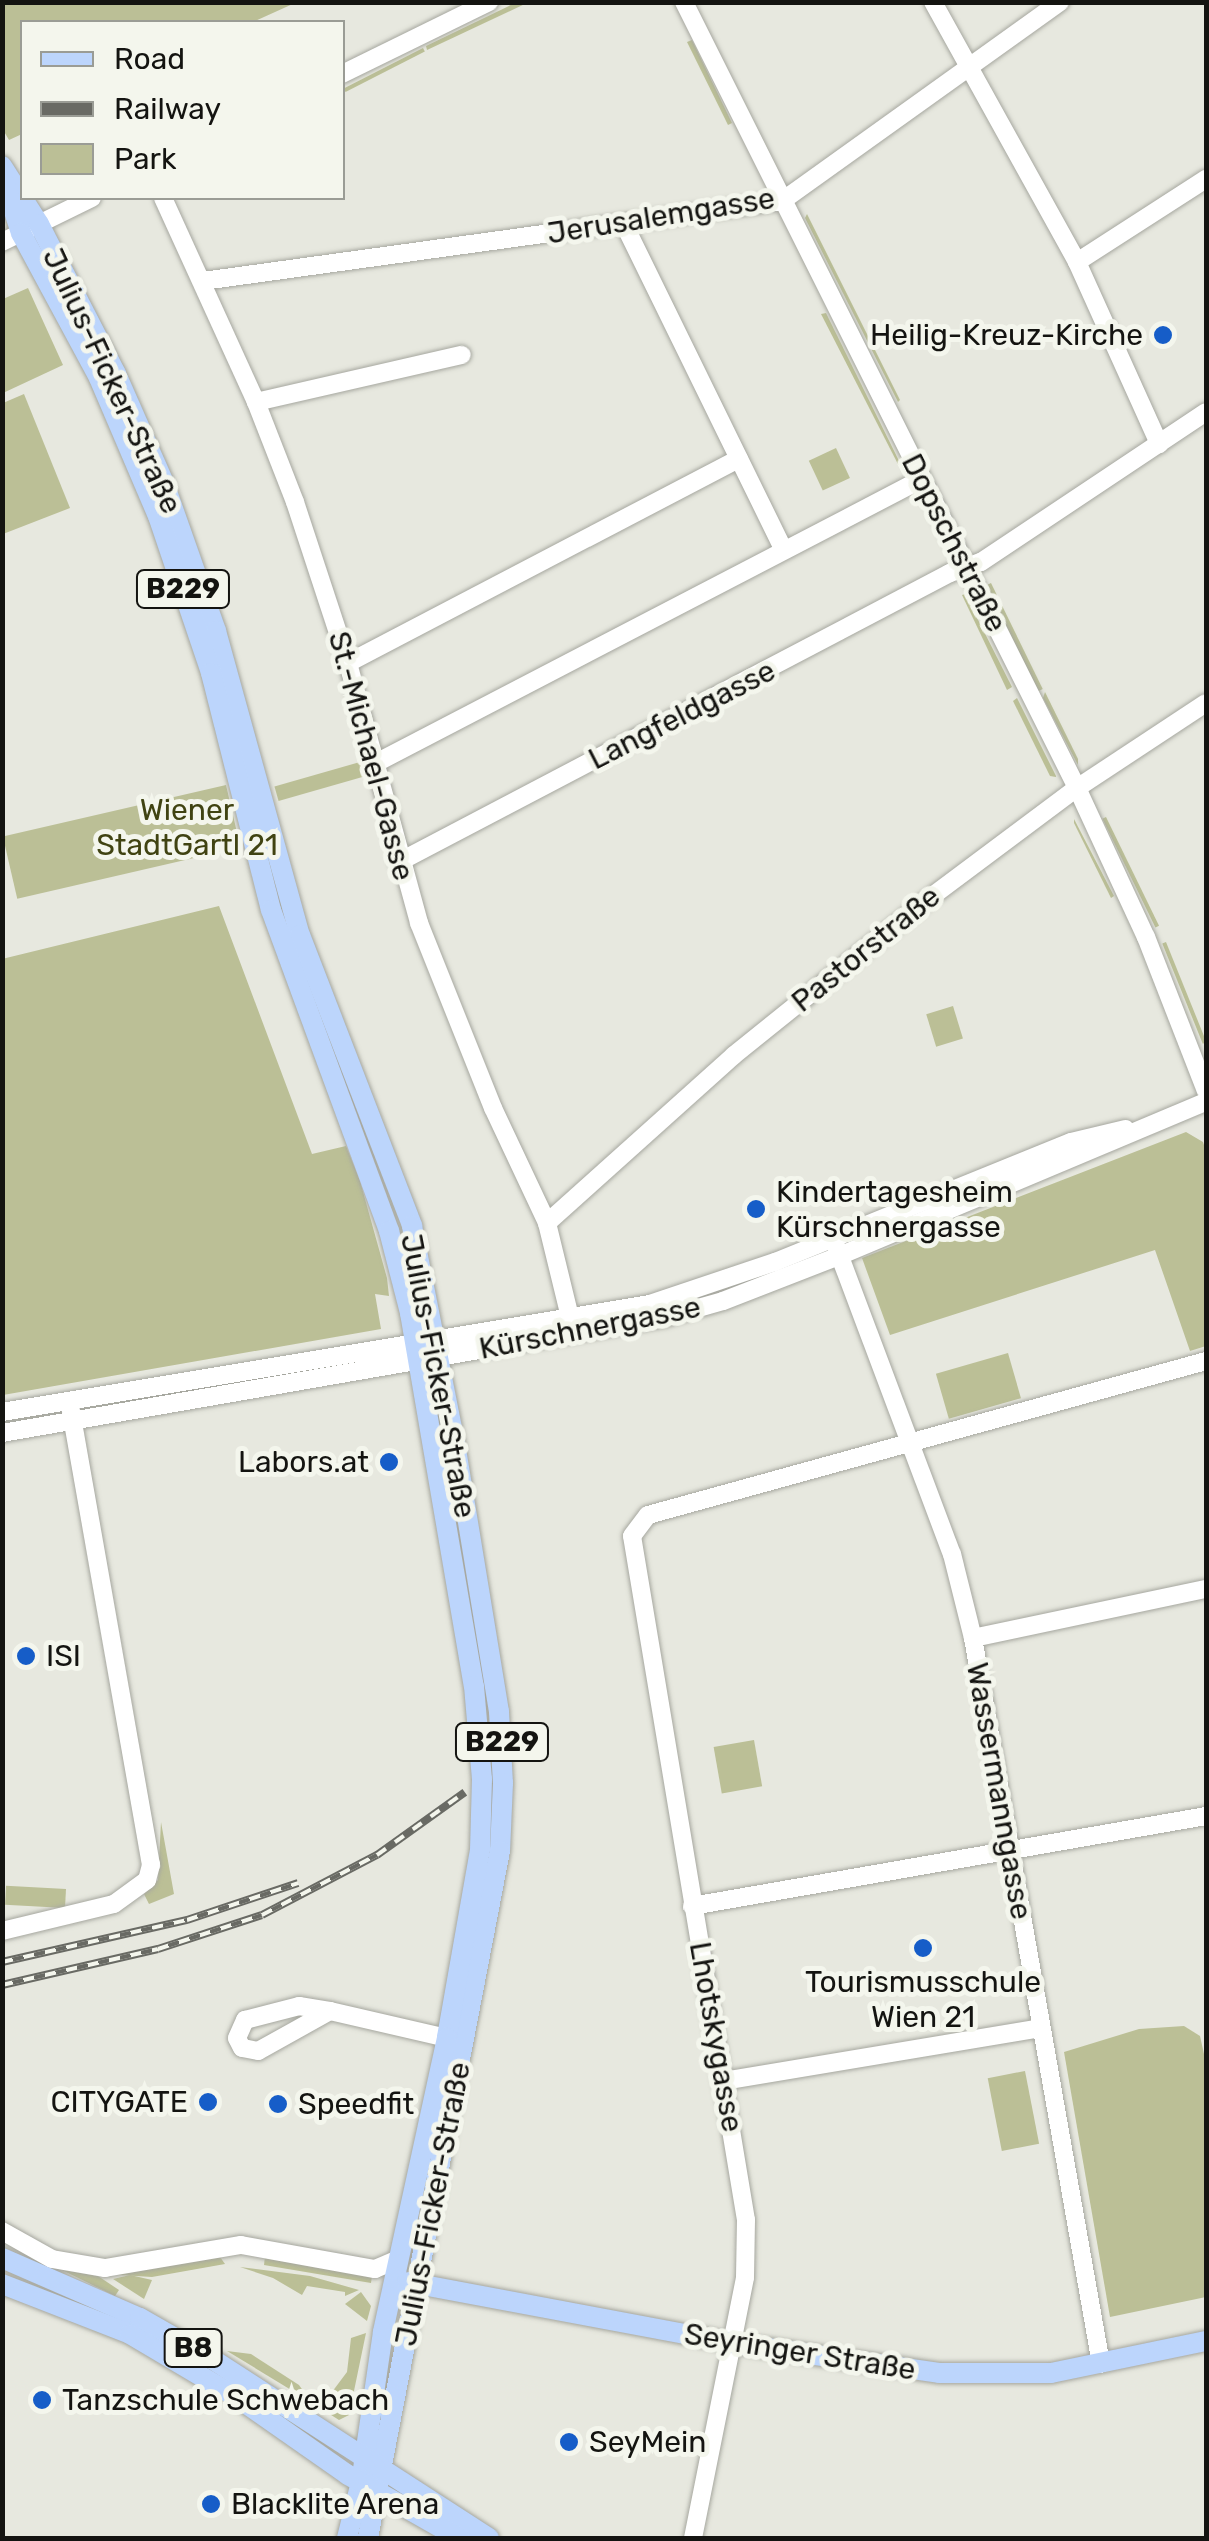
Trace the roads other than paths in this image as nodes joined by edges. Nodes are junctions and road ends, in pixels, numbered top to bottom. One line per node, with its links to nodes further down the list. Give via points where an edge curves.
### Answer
1 (489, 2): 6 (street)
2 (684, 2): 12 (street, Dopschstraße)
3 (932, 2): 5 (street)
4 (1060, 2): 5 (street, Jerusalemgasse)
5 (968, 69): 12 (street, Jerusalemgasse); 15 (street)
6 (345, 73)
7 (2, 166): 14 (main road, Julius-Ficker-Straße / B229)
8 (2, 177): 14 (main road, Julius-Ficker-Straße / B229)
9 (1206, 178): 15 (street)
10 (88, 200): 14 (street)
11 (164, 200): 16 (street, St.-Michael-Gasse)
12 (782, 201): 13 (street, Jerusalemgasse); 22 (street, Dopschstraße)
13 (624, 224): 16 (street, Jerusalemgasse); 21 (street)
14 (21, 233): 37 (main road, Julius-Ficker-Straße / B229, via 99,378 158,516 210,673 282,944)
15 (1077, 262): 20 (street)
16 (203, 280): 18 (street, St.-Michael-Gasse)
17 (462, 355): 18 (street)
18 (256, 402): 25 (street, St.-Michael-Gasse)
19 (1206, 412): 20 (street, Langfeldgasse)
20 (1159, 444): 24 (street, Langfeldgasse)
21 (739, 459): 23 (street); 25 (street)
22 (922, 480): 23 (street); 24 (street, Dopschstraße)
23 (784, 550): 27 (street)
24 (964, 568): 28 (street, Dopschstraße); 29 (street, Langfeldgasse)
25 (348, 663): 27 (street, St.-Michael-Gasse)
26 (1206, 703): 28 (street, Pastorstraße)
27 (374, 764): 29 (street, St.-Michael-Gasse)
28 (1077, 788): 30 (street, Dopschstraße, via 1146,937); 33 (street, Pastorstraße, via 734,1055)
29 (399, 862): 33 (street, St.-Michael-Gasse, via 442,983)
30 (1206, 1091)
31 (1206, 1102): 32 (street, Kürschnergasse)
32 (1149, 1125): 34 (street, Kürschnergasse, via 1071,1142); 35 (street, Kürschnergasse)
33 (547, 1223): 36 (street, St.-Michael-Gasse)
34 (832, 1236): 35 (street, Wassermanngasse); 36 (street, Kürschnergasse, via 700,1289)
35 (840, 1256): 37 (street, Kürschnergasse, via 663,1318); 42 (street, Wassermanngasse)
36 (570, 1318): 37 (street, Kürschnergasse)
37 (427, 1351): 39 (street, Kürschnergasse); 51 (main road, Julius-Ficker-Straße / B229, via 503,1748 500,1851)
38 (1206, 1361): 42 (street)
39 (72, 1411): 40 (street, Kürschnergasse); 41 (street, Kürschnergasse); 48 (street, via 150,1848 146,1880 114,1904)
40 (2, 1412)
41 (2, 1433)
42 (912, 1445): 44 (street, Wassermanngasse, via 952,1554); 47 (street, Lhotskygasse, via 648,1516 632,1536)
43 (1206, 1589): 44 (street)
44 (972, 1638): 46 (street, Wassermanngasse)
45 (1206, 1816): 46 (street)
46 (1010, 1850): 47 (street); 50 (street, Wassermanngasse)
47 (692, 1906): 52 (street, Lhotskygasse)
48 (2, 1931)
49 (330, 2011): 51 (street)
50 (1041, 2028): 52 (street); 60 (street, Wassermanngasse)
51 (456, 2040): 55 (main road, Julius-Ficker-Straße / B229); 57 (main road, Julius-Ficker-Straße / B229)
52 (724, 2081): 59 (street, Lhotskygasse, via 746,2220)
53 (2, 2232): 55 (street, Seyringer Straße, via 52,2259 105,2268 231,2247)
54 (2, 2258): 61 (main road, B8, via 140,2318)
55 (397, 2269): 57 (main road, Seyringer Straße); 61 (main road, Julius-Ficker-Straße / B229)
56 (2, 2284): 62 (main road, B8, via 130,2334)
57 (418, 2284): 59 (main road, Seyringer Straße); 61 (main road, Julius-Ficker-Straße / B229)
58 (1206, 2341): 60 (main road, Seyringer Straße)
59 (732, 2343): 60 (main road, Seyringer Straße, via 939,2374 1052,2373); 67 (street, Lhotskygasse)
60 (1101, 2364)
61 (373, 2465): 62 (main road, Julius-Ficker-Straße / B229); 66 (main road, B8)
62 (369, 2487): 63 (main road, B229); 64 (main road, B229); 65 (main road, B8)
63 (347, 2538)
64 (368, 2538)
65 (459, 2538)
66 (490, 2538)
67 (694, 2538)

